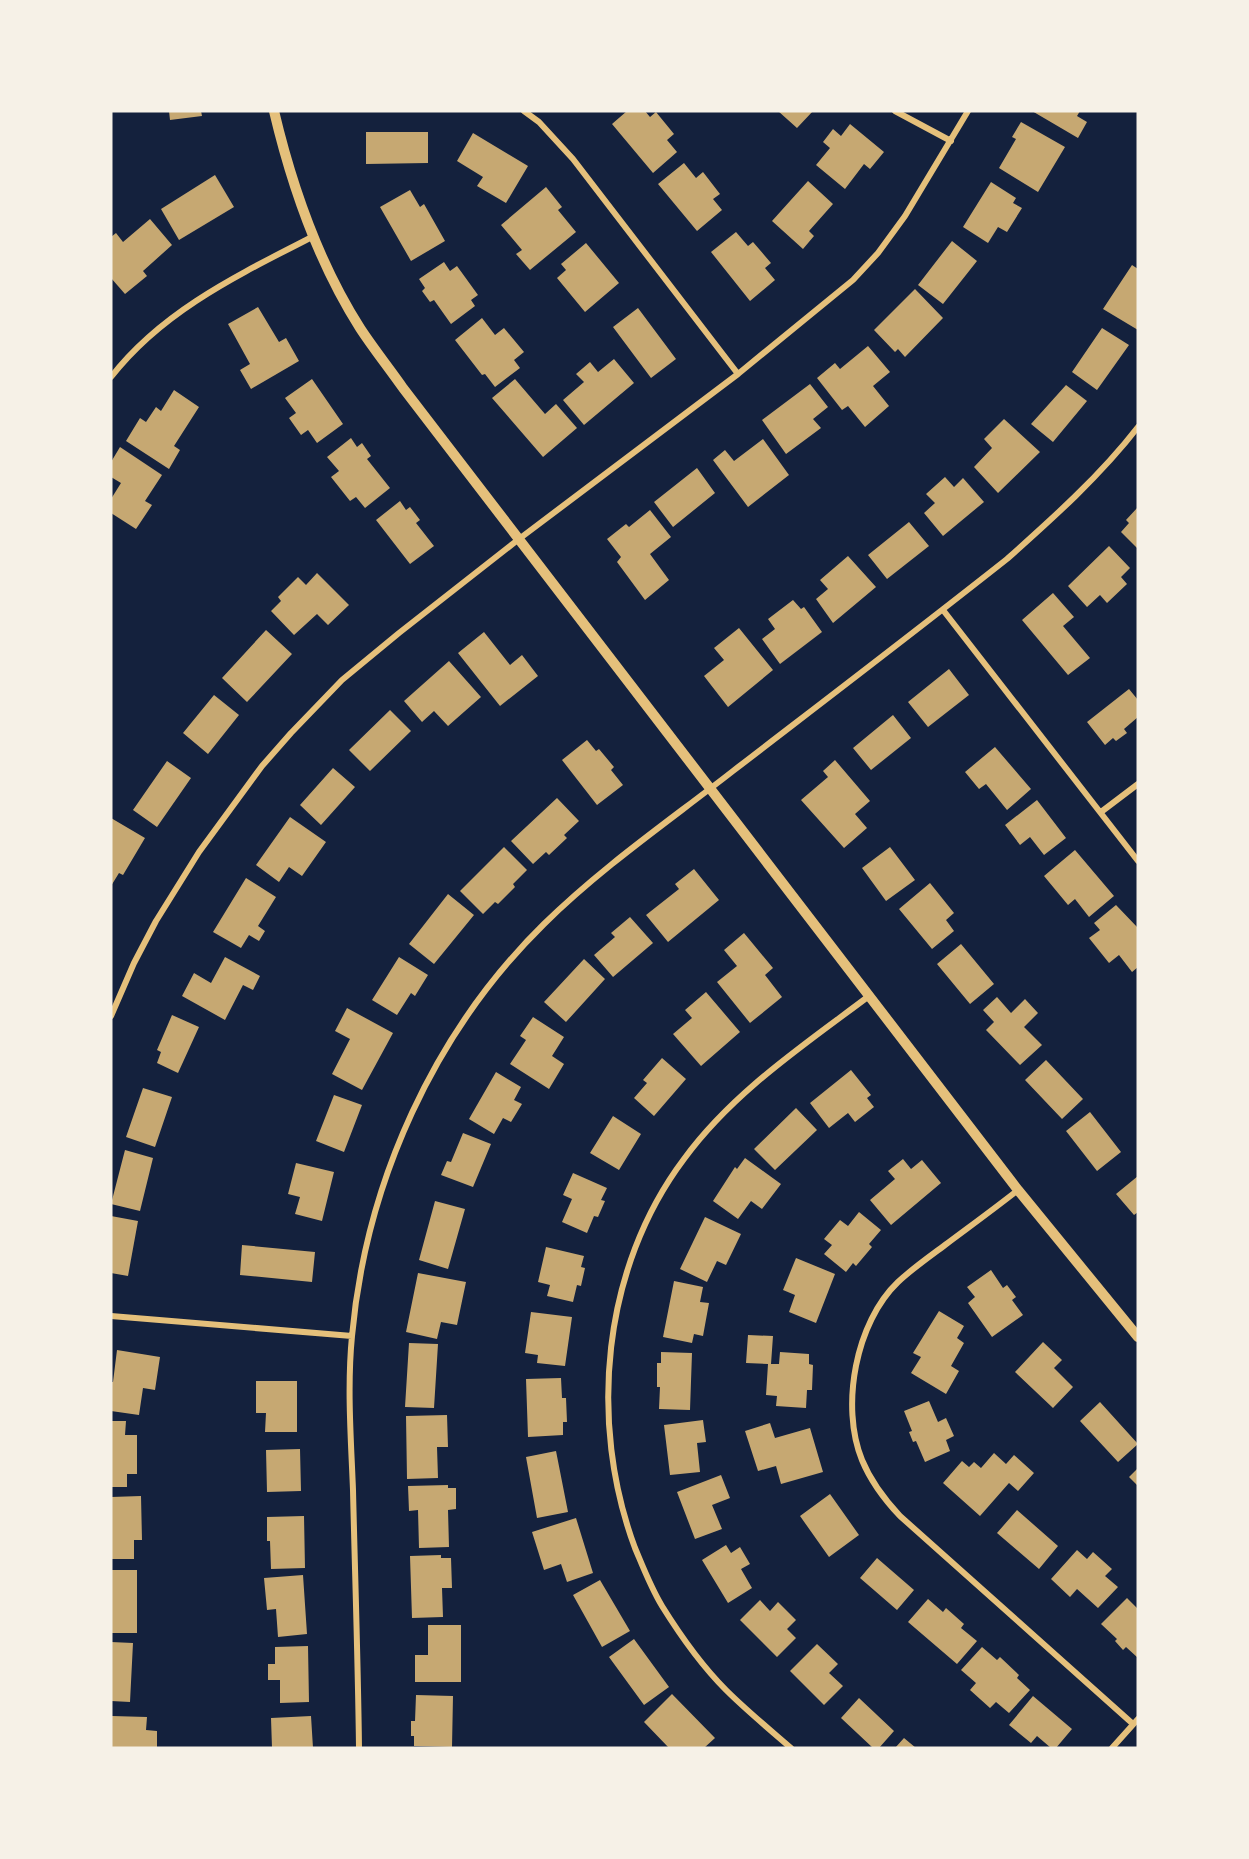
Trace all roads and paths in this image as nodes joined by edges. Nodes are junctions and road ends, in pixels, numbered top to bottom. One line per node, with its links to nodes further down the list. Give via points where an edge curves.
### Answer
1 (274, 111): 6 (street, via 294,185)
2 (524, 111): 7 (street, via 573,159)
3 (895, 111): 5 (street)
4 (968, 111): 5 (street)
5 (951, 141): 7 (street, via 878,253 845,287)
6 (314, 236): 8 (street, via 189,304 139,346); 10 (street, via 360,328)
7 (738, 374): 10 (street)
8 (111, 377)
9 (1138, 427): 11 (street, via 1059,513)
10 (519, 539): 13 (street); 17 (street, via 342,680 262,766 199,852 156,921)
11 (943, 610): 13 (street); 14 (street)
12 (1138, 784): 14 (street)
13 (711, 788): 16 (street); 20 (street, via 580,890 506,964 471,1008 408,1118 396,1151 364,1259)
14 (1101, 812): 15 (street)
15 (1138, 861)
16 (869, 996): 18 (street); 24 (street, via 739,1098 670,1178 642,1232 622,1288 608,1376 609,1435 622,1508 661,1604 707,1669)
17 (111, 1016)
18 (1018, 1190): 21 (street); 22 (street, via 915,1267 885,1298 865,1333 856,1365 852,1409 855,1435 870,1477 900,1516)
19 (111, 1316): 20 (street)
20 (352, 1336): 23 (street, via 350,1408)
21 (1138, 1337)
22 (1136, 1721): 25 (street)
23 (359, 1748)
24 (791, 1748)
25 (1112, 1748)

